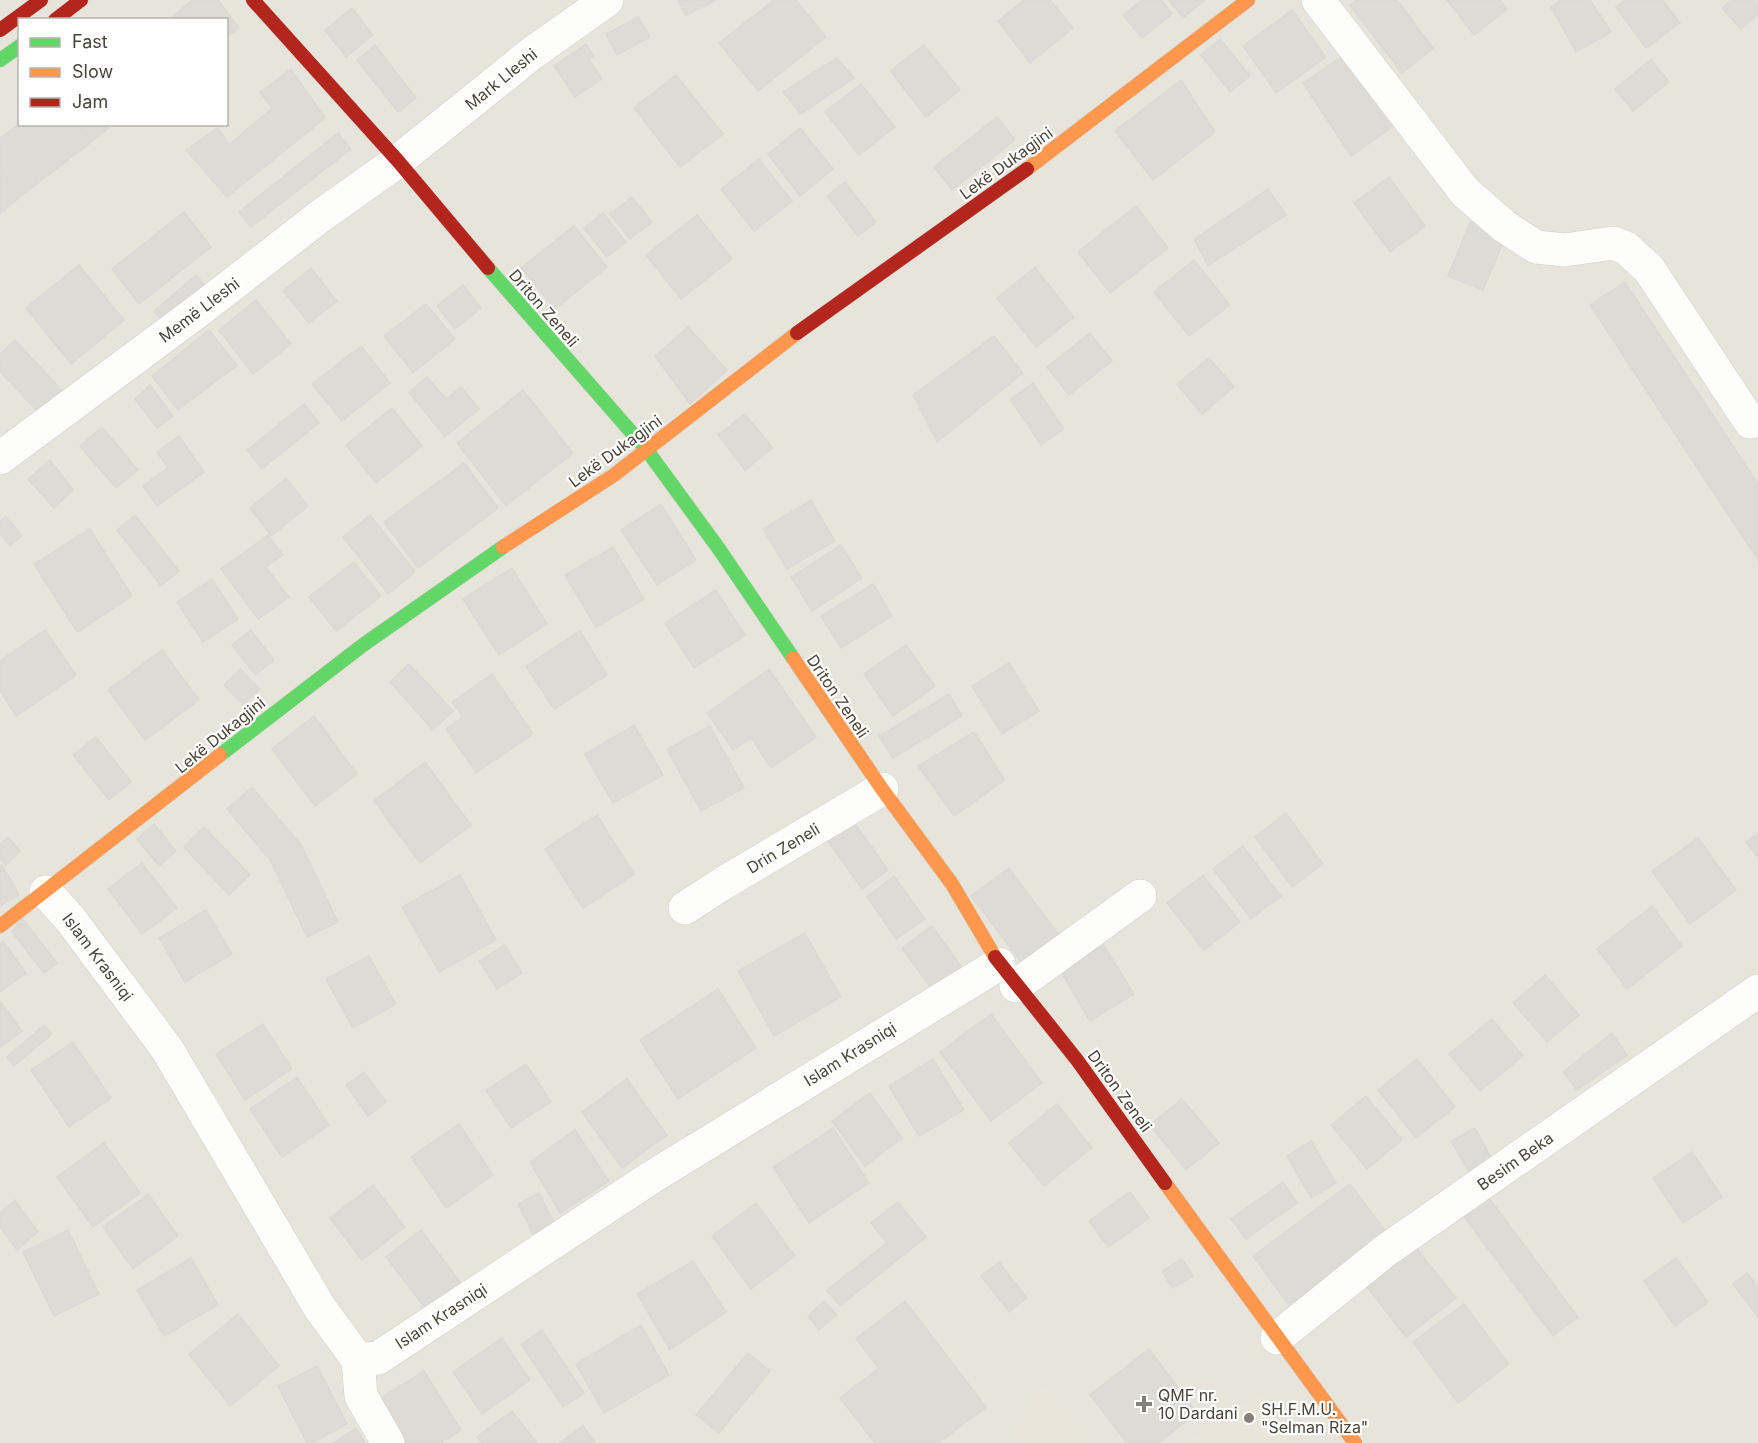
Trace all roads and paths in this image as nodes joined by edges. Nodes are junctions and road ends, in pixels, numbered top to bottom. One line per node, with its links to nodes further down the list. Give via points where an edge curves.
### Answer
1 (41, 0): 8 (street)
2 (81, 0): 7 (street)
3 (253, 0): 11 (street, Driton Zeneli)
4 (607, 0): 11 (street, Mark Lleshi, via 531,54)
5 (1248, 0): 13 (street, Lekë Dukagjini, via 1044,157 788,339)
6 (1318, 0): 12 (street, via 1465,192 1504,226 1536,247 1565,250 1613,243 1649,269)
7 (58, 18)
8 (0, 30)
9 (18, 47): 10 (street)
10 (0, 60)
11 (398, 161): 13 (street, Driton Zeneli); 14 (street, Memë Lleshi)
12 (1750, 422)
13 (646, 449): 15 (street, Driton Zeneli); 16 (street, Lekë Dukagjini, via 614,475 363,645)
14 (0, 458)
15 (882, 789): 18 (street, Drin Zeneli); 20 (street, Driton Zeneli, via 951,884)
16 (46, 892): 19 (street, Lekë Dukagjini); 23 (street, Islam Krasniqi, via 167,1049 320,1308)
17 (1140, 896): 20 (street)
18 (685, 908)
19 (0, 926)
20 (1007, 975): 22 (street, Driton Zeneli, via 1077,1060); 23 (street, Islam Krasniqi, via 652,1177 378,1358)
21 (1758, 991): 22 (street, Besim Beka, via 1385,1251)
22 (1277, 1338): 25 (street, Driton Zeneli)
23 (358, 1360): 24 (street, via 361,1396)
24 (388, 1443)
25 (1355, 1443)

